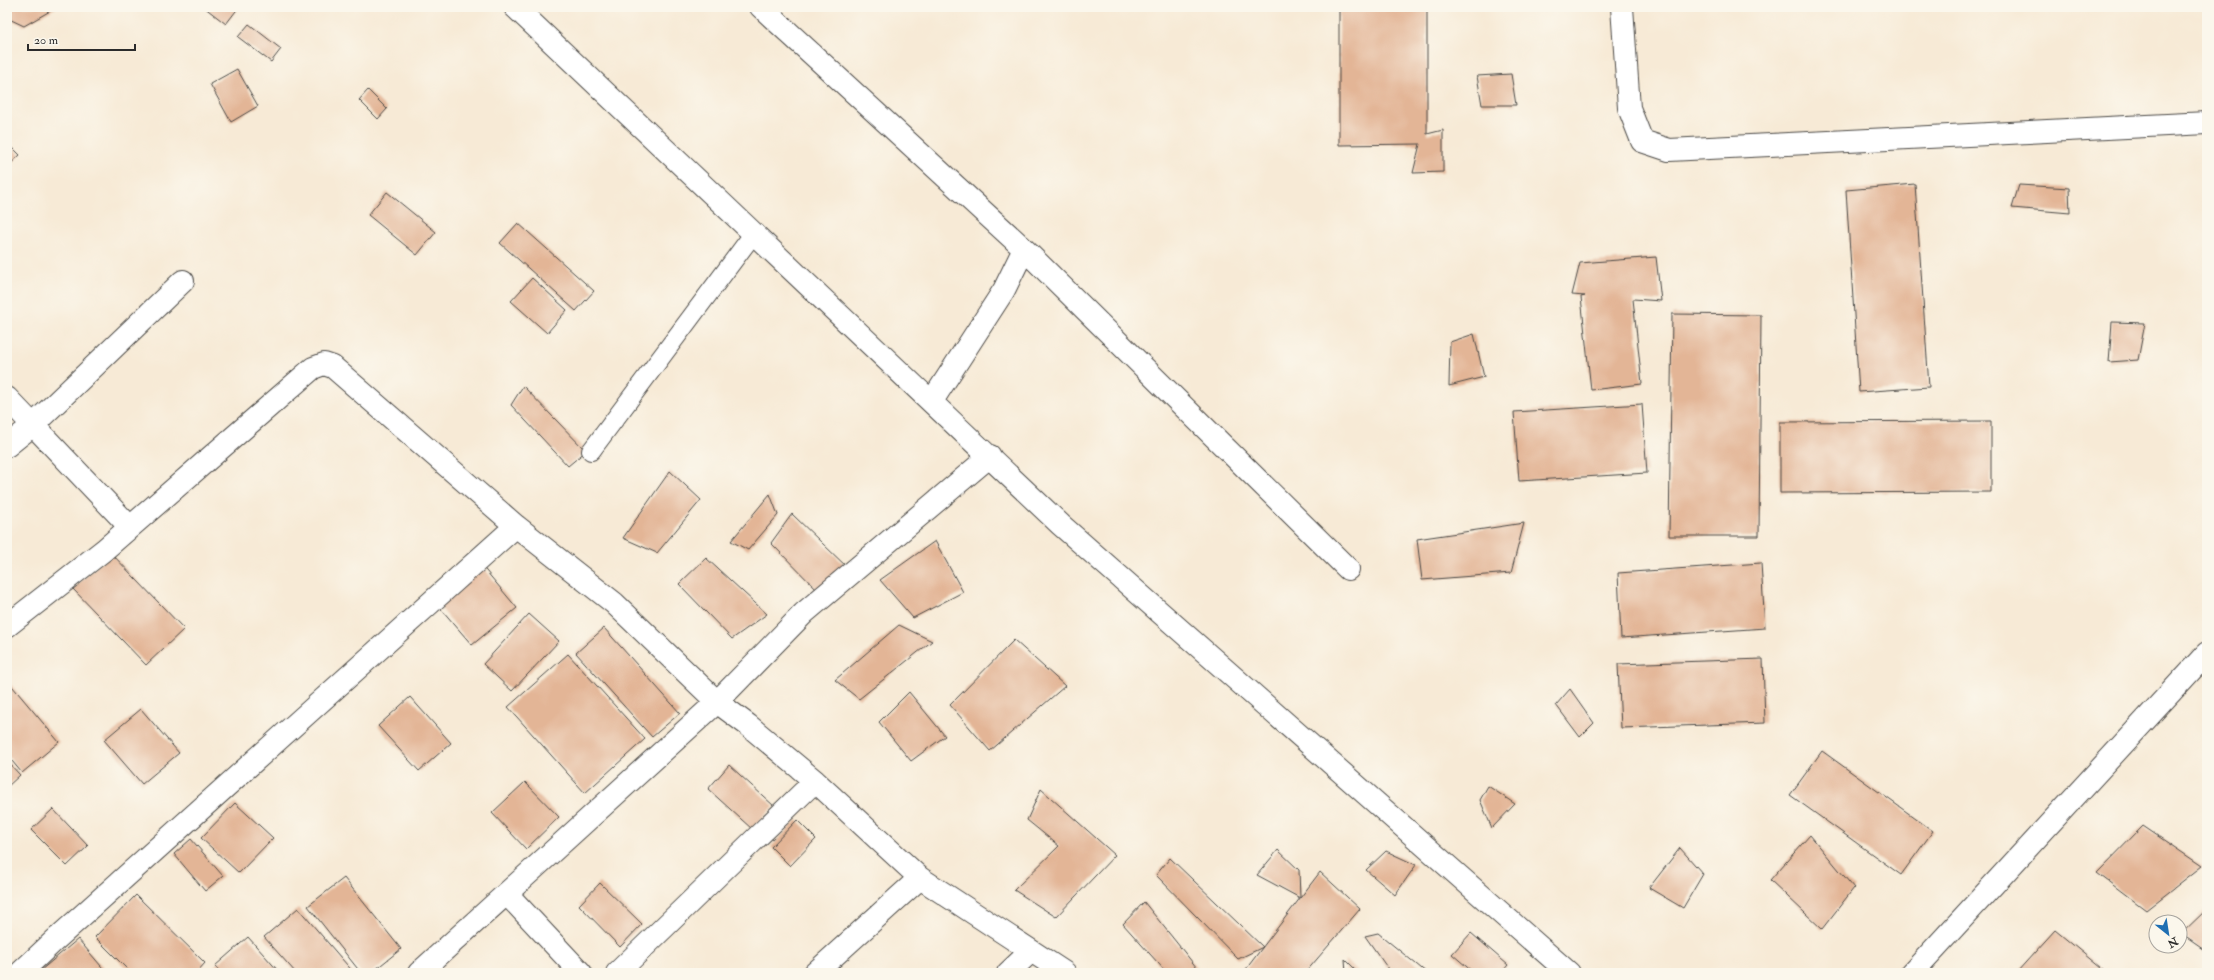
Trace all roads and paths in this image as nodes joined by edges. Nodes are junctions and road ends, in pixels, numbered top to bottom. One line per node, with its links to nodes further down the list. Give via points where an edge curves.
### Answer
1 (515, 7): 5 (street)
2 (761, 7): 6 (street)
3 (1622, 7): 4 (street, via 1629,108 1642,141 1669,150)
4 (2207, 123)
5 (754, 233): 9 (street); 12 (lane)
6 (1024, 249): 9 (street, via 1004,290); 16 (street)
7 (183, 281): 10 (street)
8 (7, 398): 10 (street)
9 (932, 401): 13 (street)
10 (33, 425): 11 (street); 15 (street)
11 (7, 446)
12 (591, 451)
13 (990, 456): 19 (street, via 804,613); 31 (street, via 1062,525)
14 (516, 526): 15 (street, via 333,367 324,364 313,368); 19 (street, via 614,603); 24 (street)
15 (130, 527): 17 (street)
16 (1348, 569)
17 (7, 626)
18 (2207, 653): 32 (street)
19 (717, 702): 20 (street); 22 (street)
20 (815, 781): 21 (street); 27 (street)
21 (920, 878): 23 (street); 28 (street)
22 (507, 894): 25 (street); 26 (street)
23 (1031, 951): 29 (street); 30 (street)
24 (20, 973)
25 (419, 973)
26 (581, 973)
27 (617, 973)
28 (815, 973)
29 (1008, 973)
30 (1065, 973)
31 (1569, 973)
32 (1912, 973)

